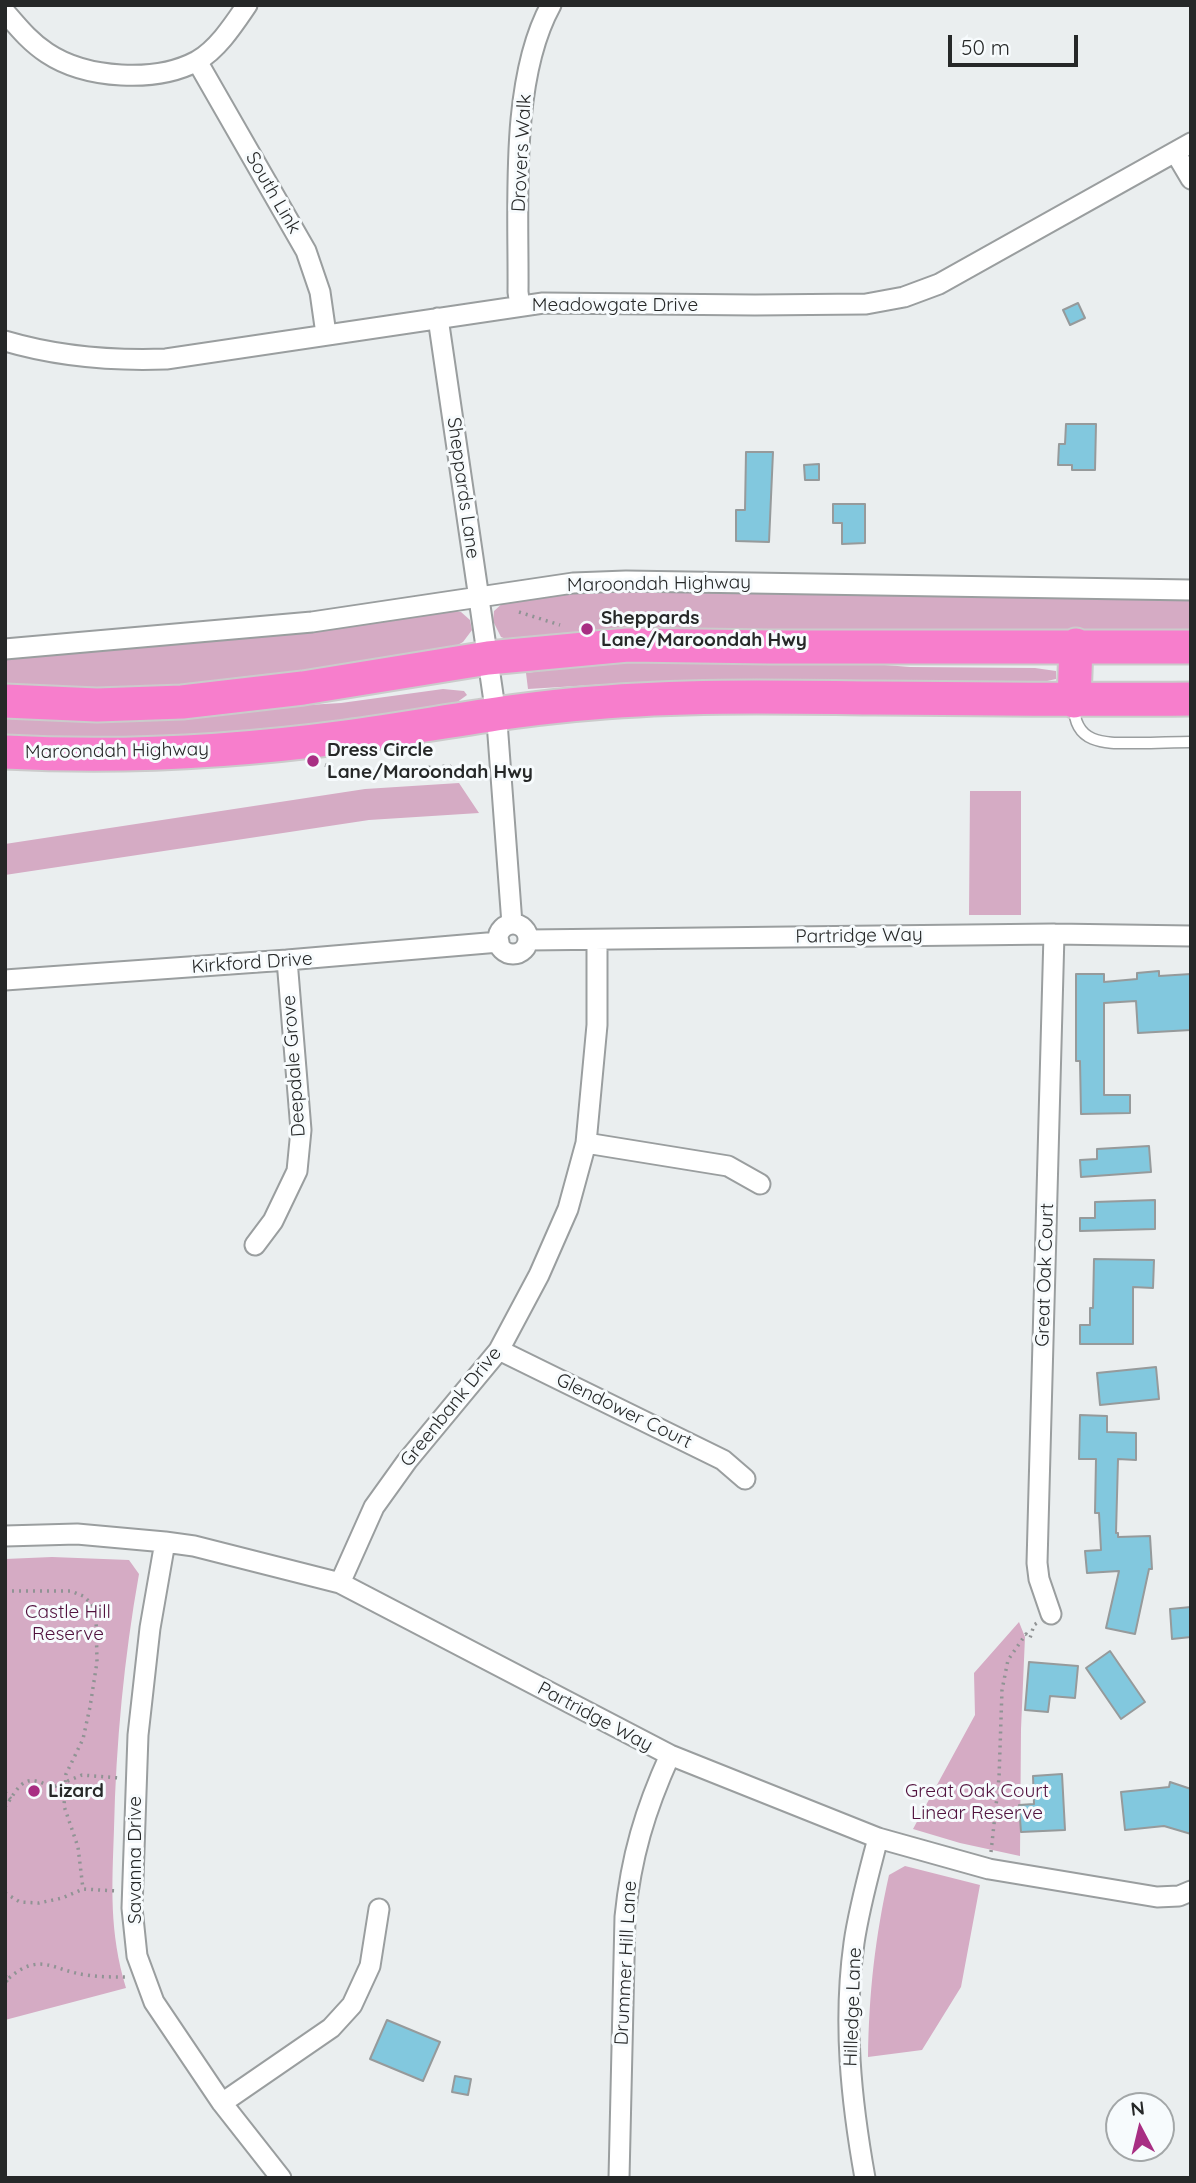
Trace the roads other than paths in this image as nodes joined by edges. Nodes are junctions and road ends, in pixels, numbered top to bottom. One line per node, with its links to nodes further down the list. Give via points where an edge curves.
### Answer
1 (247, 5): 4 (street, via 219,42)
2 (551, 5): 7 (street, Drovers Walk, via 541,23 525,84)
3 (5, 12): 4 (street, via 48,54 78,68 138,76)
4 (197, 61): 9 (street, South Link, via 306,251 320,292)
5 (1183, 147): 6 (street); 7 (street, Meadowgate Drive, via 939,284 904,297 830,305 569,302)
6 (1191, 179)
7 (520, 306): 8 (street, Meadowgate Drive)
8 (438, 318): 9 (street, Meadowgate Drive); 12 (street, Sheppards Lane)
9 (326, 334): 10 (street, Meadowgate Drive, via 166,359 75,357)
10 (5, 341)
11 (1191, 590): 12 (street, Maroondah Highway, via 626,581 573,583)
12 (480, 597): 15 (street, Maroondah Highway, via 312,622); 16 (street, Sheppards Lane)
13 (1076, 645): 14 (highway); 16 (highway, via 628,645); 19 (highway)
14 (1191, 647)
15 (5, 649)
16 (488, 658): 18 (highway, via 182,702); 20 (street, Sheppards Lane)
17 (1191, 699): 19 (highway, Maroondah Highway)
18 (5, 701)
19 (1074, 701): 20 (highway, Maroondah Highway, via 683,698); 21 (lane, via 1074,717 1081,730 1101,742)
20 (496, 713): 22 (highway, Maroondah Highway, via 248,748 166,753); 23 (street, Sheppards Lane)
21 (1191, 742)
22 (5, 752)
23 (512, 924): 26 (street, via 524,928); 28 (street, via 500,933)
24 (1054, 934): 25 (street, Partridge Way); 27 (street, Partridge Way); 39 (street, Great Oak Court, via 1037,1563)
25 (1191, 936)
26 (528, 940): 27 (street, Partridge Way); 28 (street, via 521,952 512,954)
27 (597, 940): 31 (street, Greenbank Drive, via 597,1026)
28 (499, 942): 29 (street, Kirkford Drive)
29 (287, 960): 30 (street, Kirkford Drive); 33 (street, Deepdale Grove, via 301,1130 297,1171 273,1222)
30 (5, 980)
31 (586, 1143): 32 (street, via 728,1166); 34 (street, Greenbank Drive, via 568,1209)
32 (760, 1184)
33 (255, 1245)
34 (499, 1350): 35 (street, Glendower Court, via 723,1460); 38 (street, Greenbank Drive, via 374,1507)
35 (746, 1479)
36 (5, 1536): 37 (street, Partridge Way, via 76,1534)
37 (165, 1542): 38 (street, Partridge Way); 44 (street, Savanna Drive, via 140,1704 132,1892 137,1956 155,2003)
38 (340, 1583): 40 (street, Partridge Way)
39 (1051, 1614)
40 (670, 1755): 41 (street, Partridge Way); 46 (street, Drummer Hill Lane, via 640,1830 628,1889)
41 (878, 1838): 42 (street, Partridge Way, via 989,1868 1157,1897); 47 (street, Hilledge Lane, via 854,1943 850,1988 851,2090)
42 (1191, 1891)
43 (379, 1909): 44 (street, via 370,1966 352,2005 331,2028)
44 (222, 2103): 45 (street, Savanna Drive)
45 (281, 2178)
46 (619, 2178)
47 (865, 2178)

